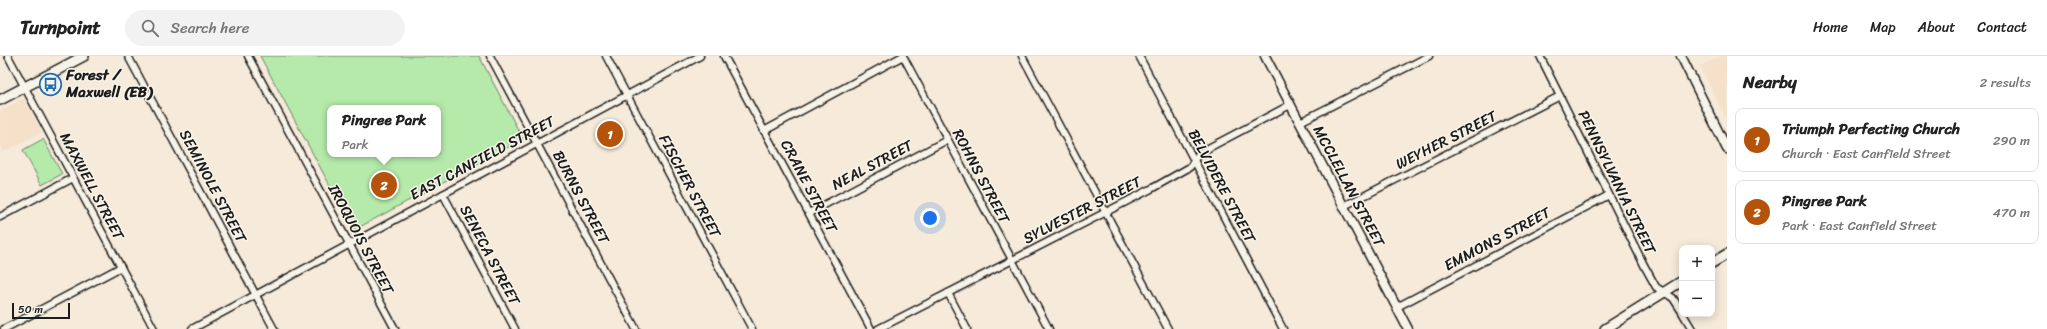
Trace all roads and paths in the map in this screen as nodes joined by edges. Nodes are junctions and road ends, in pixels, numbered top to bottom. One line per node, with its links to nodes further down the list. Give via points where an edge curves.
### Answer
1 (8, 56): 16 (street, MAXWELL STREET)
2 (84, 56): 16 (main road)
3 (128, 56): 42 (street, SEMINOLE STREET)
4 (248, 56): 34 (street, IROQUOIS STREET)
5 (490, 56): 24 (street, BURNS STREET)
6 (606, 56): 17 (street, FISCHER STREET)
7 (700, 56): 17 (street, EAST CANFIELD STREET)
8 (724, 56): 22 (street, CRANE STREET)
9 (903, 56): 22 (street); 23 (street, ROHNS STREET)
10 (1022, 56): 31 (street)
11 (1139, 56): 26 (street, BELVIDERE STREET)
12 (1265, 56): 20 (street, MCCLELLAN STREET)
13 (1429, 56): 21 (street)
14 (1540, 56): 18 (street, PENNSYLVANIA STREET)
15 (1681, 56): 25 (street)
16 (24, 87): 19 (main road); 27 (street, MAXWELL STREET)
17 (627, 95): 24 (street, EAST CANFIELD STREET); 53 (street, FISCHER STREET)
18 (1560, 96): 29 (street, PENNSYLVANIA STREET); 30 (street, WEYHER STREET)
19 (0, 100)
20 (1290, 105): 21 (street, MCCLELLAN STREET); 26 (street, SYLVESTER STREET, via 1199,153)
21 (1300, 122): 30 (street, MCCLELLAN STREET)
22 (764, 131): 32 (street, CRANE STREET)
23 (947, 140): 32 (street, NEAL STREET); 36 (street, ROHNS STREET)
24 (537, 143): 28 (street, EAST CANFIELD STREET); 52 (street, BURNS STREET)
25 (1727, 149)
26 (1194, 160): 31 (street, SYLVESTER STREET, via 1187,169); 59 (street, BELVIDERE STREET)
27 (73, 178): 33 (street); 38 (street, MAXWELL STREET)
28 (443, 194): 34 (street, EAST CANFIELD STREET); 51 (street, SENECA STREET)
29 (1609, 195): 40 (street, PENNSYLVANIA STREET, via 1645,267 1656,286); 44 (street, EMMONS STREET)
30 (1344, 206): 44 (street, MCCLELLAN STREET)
31 (1106, 212): 36 (street, SYLVESTER STREET); 58 (street)
32 (809, 213): 54 (street, CRANE STREET)
33 (0, 217)
34 (349, 244): 42 (street, EAST CANFIELD STREET); 50 (street, IROQUOIS STREET)
35 (1727, 254): 37 (main road)
36 (1012, 260): 41 (street, SYLVESTER STREET); 57 (street, ROHNS STREET)
37 (1715, 261)
38 (121, 267): 46 (street); 47 (street, MAXWELL STREET)
39 (1679, 283): 40 (main road)
40 (1665, 292): 43 (street, PENNSYLVANIA STREET, via 1674,298); 61 (main road)
41 (948, 293): 55 (street, SYLVESTER STREET); 56 (street)
42 (256, 295): 48 (street, EAST CANFIELD STREET); 49 (street, SEMINOLE STREET)
43 (1679, 306)
44 (1397, 307): 60 (street, MCCLELLAN STREET)
45 (1685, 317): 62 (street, PENNSYLVANIA STREET)
46 (4, 329)
47 (154, 329)
48 (192, 329)
49 (274, 329)
50 (395, 329)
51 (515, 329)
52 (636, 329)
53 (752, 329)
54 (871, 329)
55 (878, 329)
56 (968, 329)
57 (1049, 329)
58 (1168, 329)
59 (1282, 329)
60 (1408, 329)
61 (1605, 329)
62 (1692, 329)

